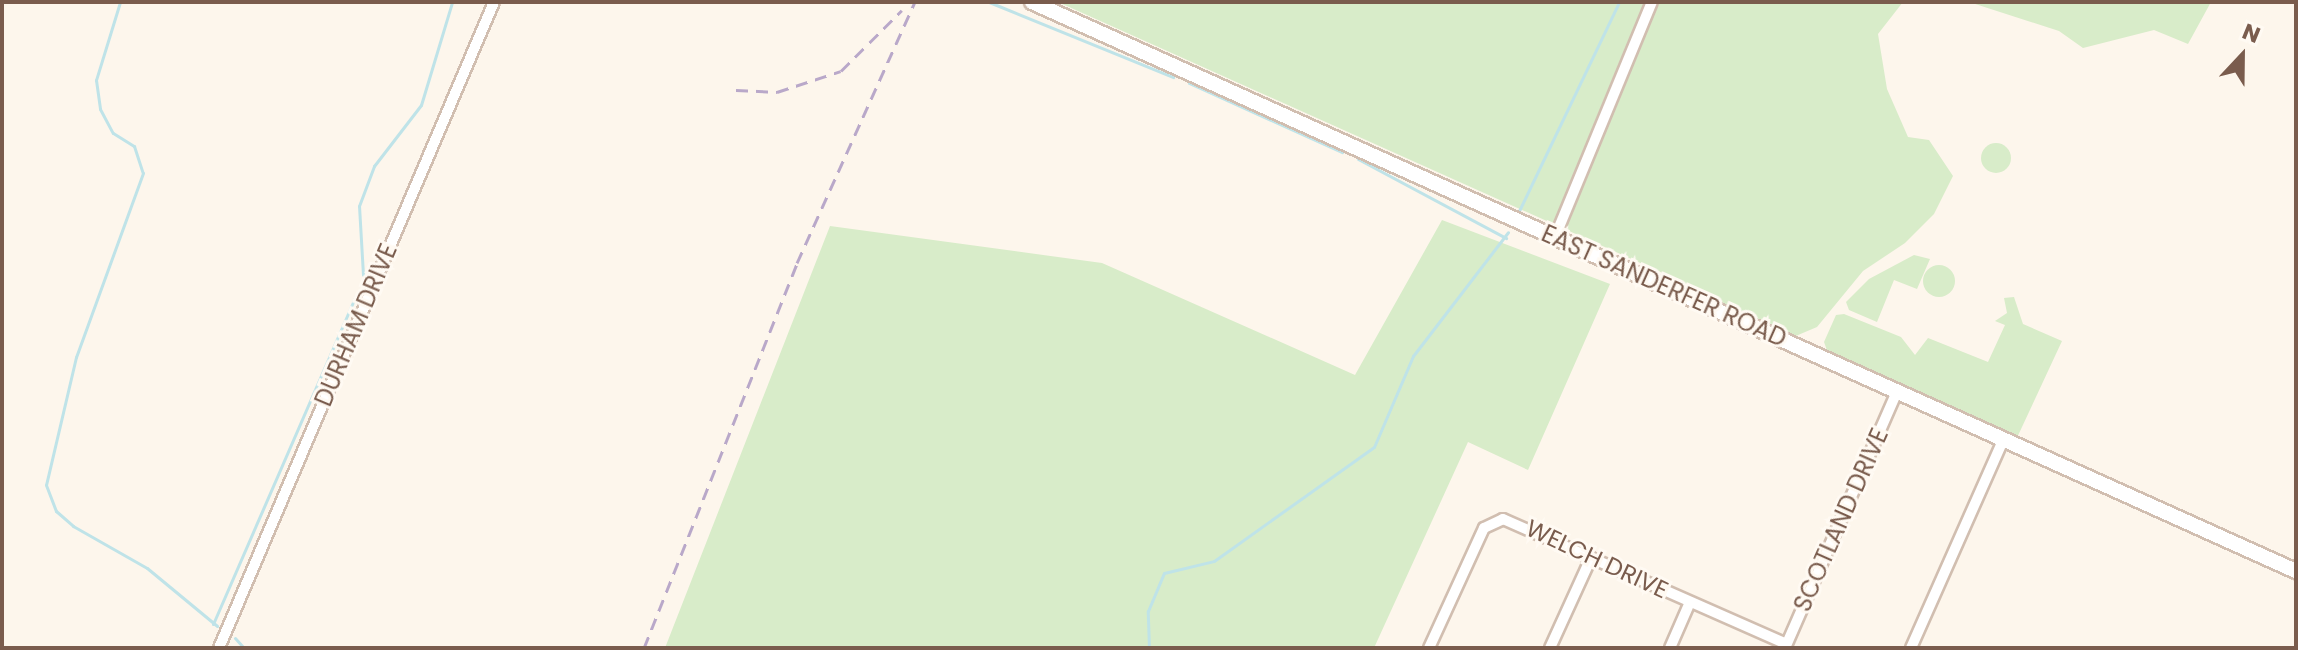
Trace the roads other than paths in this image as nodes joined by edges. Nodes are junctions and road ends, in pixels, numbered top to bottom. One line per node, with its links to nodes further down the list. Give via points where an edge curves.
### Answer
1 (494, 2): 11 (street, DURHAM DRIVE)
2 (1032, 2): 4 (street, EAST SANDERFER ROAD)
3 (1652, 2): 4 (street)
4 (1555, 237): 5 (street, EAST SANDERFER ROAD)
5 (1897, 392): 6 (street, EAST SANDERFER ROAD); 10 (street, SCOTLAND DRIVE)
6 (2003, 440): 8 (street, EAST SANDERFER ROAD); 15 (street)
7 (1591, 558): 9 (street, WELCH DRIVE); 12 (street, WELCH DRIVE, via 1514,521 1493,522); 13 (street)
8 (2296, 571)
9 (1690, 602): 10 (street, WELCH DRIVE); 14 (street)
10 (1785, 646)
11 (219, 648)
12 (1429, 648)
13 (1550, 648)
14 (1670, 648)
15 (1911, 648)

